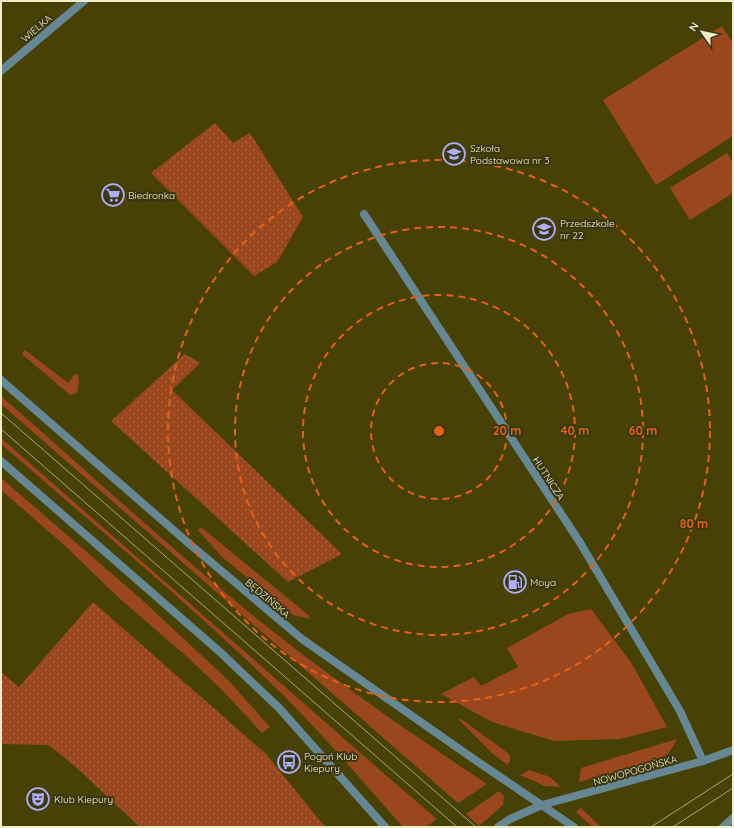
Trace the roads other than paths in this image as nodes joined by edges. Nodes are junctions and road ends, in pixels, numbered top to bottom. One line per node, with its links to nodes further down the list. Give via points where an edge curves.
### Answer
1 (84, 1): 2 (street, WIELKA)
2 (1, 71)
3 (364, 214): 7 (street, HUTNICZA, via 579,541 680,711)
4 (1, 380): 8 (street, BĘDZIŃSKA, via 285,625)
5 (1, 461): 10 (street, via 225,658 278,708)
6 (733, 750): 7 (street, NOWOPOGOŃSKA)
7 (703, 761): 8 (street, NOWOPOGOŃSKA)
8 (542, 805): 11 (street, NOWOPOGOŃSKA); 12 (street, BĘDZIŃSKA)
9 (733, 818): 13 (street)
10 (385, 827)
11 (498, 827)
12 (574, 827)
13 (723, 827)

